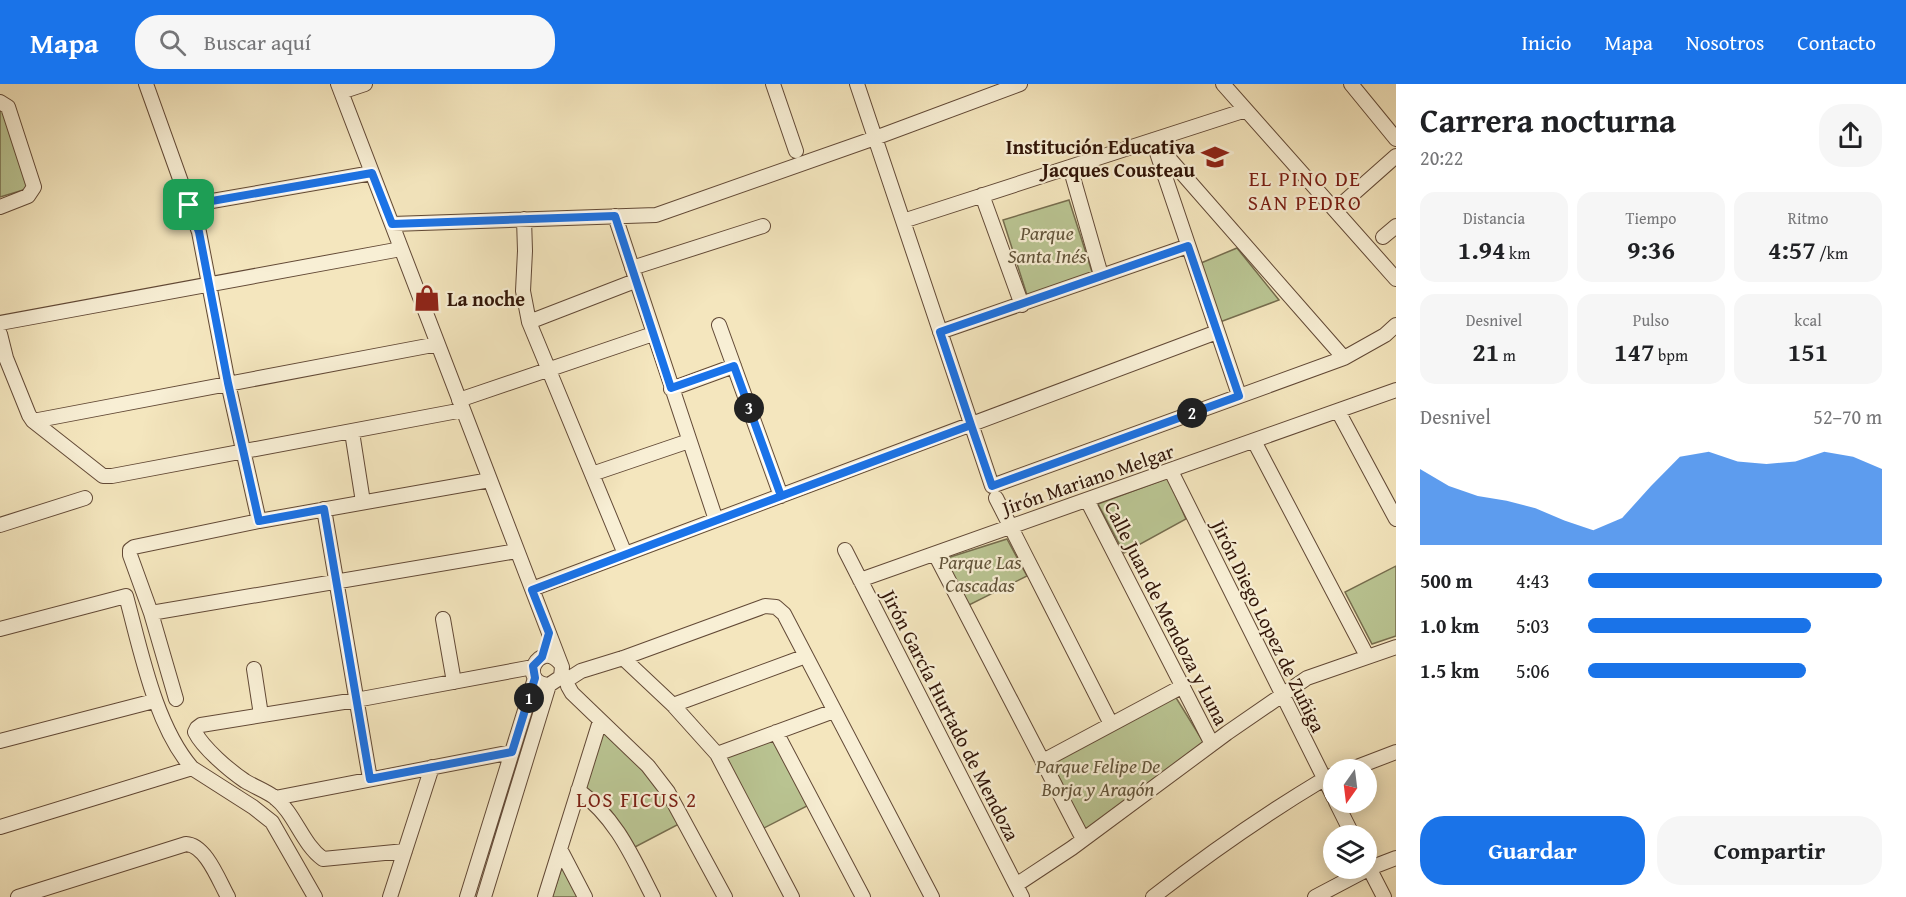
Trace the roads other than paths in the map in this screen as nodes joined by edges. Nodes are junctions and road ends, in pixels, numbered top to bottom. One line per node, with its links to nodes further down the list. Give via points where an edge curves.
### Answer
1 (146, 84): 19 (street)
2 (364, 84): 8 (street)
3 (773, 84): 14 (street)
4 (857, 84): 11 (street)
5 (1020, 84): 11 (street)
6 (1223, 84): 10 (street)
7 (1351, 84): 12 (street)
8 (340, 88): 17 (street)
9 (0, 101): 20 (street, via 8,107 34,187 28,196)
10 (1246, 110): 13 (street); 21 (street)
11 (875, 138): 22 (street, via 656,215); 24 (street)
12 (1396, 139)
13 (1153, 140): 16 (street); 29 (street); 45 (street)
14 (796, 151)
15 (1396, 156): 21 (street)
16 (1070, 167): 18 (street); 32 (street)
17 (372, 173): 19 (street); 25 (street)
18 (982, 195): 24 (street); 35 (street)
19 (189, 205): 34 (street, via 199,232)
20 (0, 207)
21 (1335, 210): 33 (street)
22 (615, 216): 23 (street); 31 (street)
23 (524, 219): 25 (street); 36 (street, via 523,291)
24 (903, 221): 40 (street)
25 (392, 224): 30 (street)
26 (764, 226): 31 (street)
27 (1396, 226): 28 (street)
28 (1383, 237)
29 (1188, 246): 32 (street); 41 (street)
30 (401, 249): 34 (street); 44 (street)
31 (633, 274): 36 (street); 43 (street)
32 (1101, 275): 35 (street)
33 (1396, 279)
34 (209, 286): 37 (street); 48 (street)
35 (1022, 305): 40 (street)
36 (529, 322): 47 (street)
37 (0, 323)
38 (719, 325): 46 (street)
39 (1396, 325): 45 (street)
40 (940, 332): 55 (street)
41 (1217, 332): 51 (street); 55 (street)
42 (0, 334): 54 (street)
43 (653, 334): 47 (street); 49 (street)
44 (438, 344): 48 (street); 52 (street)
45 (1344, 358): 51 (street)
46 (734, 366): 49 (street); 63 (street)
47 (550, 369): 52 (street); 61 (street)
48 (228, 383): 54 (street); 59 (street)
49 (671, 388): 57 (street)
50 (1396, 390): 53 (street, Jirón Mariano Melgar)
51 (1239, 396): 55 (street, via 992,486)
52 (461, 405): 56 (street); 62 (street)
53 (1338, 411): 58 (street, Jirón Mariano Melgar); 69 (street)
54 (33, 421): 59 (street, via 103,476)
55 (971, 425): 63 (street)
56 (352, 432): 59 (street); 67 (street)
57 (688, 441): 61 (street); 70 (street)
58 (1254, 441): 60 (street, Jirón Mariano Melgar); 87 (street)
59 (244, 453): 71 (street)
60 (1171, 471): 66 (street, Jirón Mariano Melgar); 94 (street, Jirón Diego Lopez de Zuñiga)
61 (592, 474): 76 (street)
62 (490, 480): 67 (street); 75 (street)
63 (781, 496): 70 (street)
64 (85, 498): 72 (street)
65 (996, 498): 73 (street)
66 (1088, 500): 73 (street, Jirón Mariano Melgar); 93 (street, Calle Juan de Mendoza y Luna)
67 (363, 502): 68 (street)
68 (324, 509): 71 (street); 79 (street)
69 (1396, 519)
70 (716, 520): 76 (street)
71 (259, 521): 81 (street, via 130,550)
72 (0, 525)
73 (1011, 527): 77 (street, Jirón Mariano Melgar); 102 (street)
74 (845, 550): 78 (street, Jirón García Hurtado de Mendoza)
75 (518, 551): 79 (street); 80 (street)
76 (625, 554): 80 (street)
77 (935, 554): 78 (street, Jirón Mariano Melgar); 110 (street)
78 (860, 580): 126 (street, Jirón García Hurtado de Mendoza)
79 (336, 583): 81 (street); 97 (street)
80 (532, 590): 84 (street)
81 (151, 613): 95 (street)
82 (443, 619): 92 (street)
83 (0, 629): 96 (street, via 126,596)
84 (549, 633): 89 (street); 91 (street)
85 (1396, 647): 87 (street)
86 (806, 656): 88 (street, via 784,614 776,607 765,606); 98 (street); 99 (street)
87 (1367, 656): 94 (street, via 1307,678)
88 (623, 658): 91 (street); 98 (street)
89 (537, 667): 91 (street, via 540,683); 91 (street, via 553,656); 92 (street); 106 (street)
90 (254, 669): 100 (street)
91 (559, 676): 101 (street); 132 (street)
92 (454, 682): 97 (street)
93 (1183, 686): 102 (street); 105 (street, Calle Juan de Mendoza y Luna)
94 (1282, 696): 105 (street); 112 (street, Jirón Diego Lopez de Zuñiga)
95 (176, 699)
96 (154, 700): 104 (street); 113 (street)
97 (356, 700): 100 (street); 114 (street)
98 (673, 705): 108 (street)
99 (834, 711): 103 (street); 139 (street)
100 (261, 716): 117 (street, via 201,725 195,732 200,742 243,780)
101 (600, 721): 116 (street); 136 (street, via 648,766 668,792)
102 (1111, 724): 110 (street)
103 (776, 732): 108 (street); 138 (street)
104 (0, 741)
105 (1212, 744): 119 (street)
106 (512, 752): 111 (street); 131 (street)
107 (1396, 752): 109 (street)
108 (717, 754): 137 (street)
109 (1377, 759)
110 (1043, 761): 119 (street)
111 (432, 767): 114 (street); 121 (street)
112 (1323, 767)
113 (192, 768): 118 (street); 129 (street, via 272,822)
114 (370, 779): 117 (street)
115 (1323, 780): 140 (street, via 1269,812)
116 (579, 790): 120 (street); 135 (street, via 611,821)
117 (275, 798): 121 (street, via 323,859)
118 (0, 827)
119 (1083, 839): 126 (street)
120 (560, 849): 133 (street); 134 (street)
121 (405, 851): 130 (street)
122 (1396, 858): 123 (street)
123 (1377, 863)
124 (1345, 879): 141 (street)
125 (1375, 879): 142 (street)
126 (1019, 891)
127 (18, 897): 128 (street, via 193,844 203,853)
128 (228, 897)
129 (315, 897)
130 (390, 897)
131 (467, 897)
132 (484, 897)
133 (544, 897)
134 (585, 897)
135 (653, 897)
136 (725, 897)
137 (792, 897)
138 (863, 897)
139 (932, 897)
140 (1153, 897)
141 (1315, 897)
142 (1384, 897)

